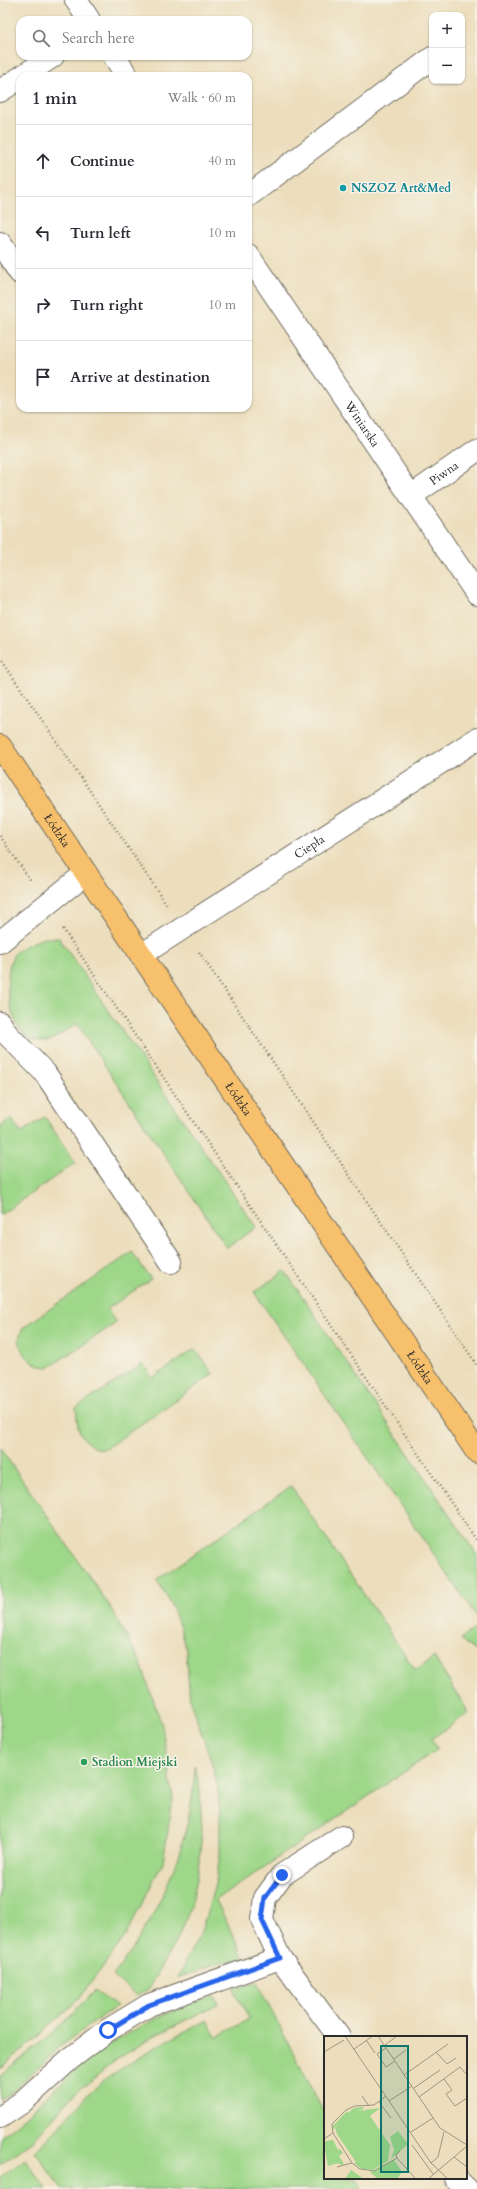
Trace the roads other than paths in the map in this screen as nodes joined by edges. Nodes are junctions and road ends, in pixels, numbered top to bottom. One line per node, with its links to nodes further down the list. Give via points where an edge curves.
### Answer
1 (76, 0): 2 (street)
2 (86, 16)
3 (47, 60): 6 (street)
4 (117, 60): 7 (street)
5 (429, 60): 10 (street)
6 (29, 72)
7 (124, 72)
8 (16, 81): 9 (street)
9 (0, 91)
10 (252, 193)
11 (0, 243): 13 (street)
12 (252, 262): 15 (street, Winiarska)
13 (16, 267)
14 (477, 450): 15 (street, Piwna)
15 (411, 496): 16 (street, Winiarska)
16 (477, 594)
17 (477, 739): 21 (street, Ciepła)
18 (0, 746): 19 (main road, Łódzka)
19 (86, 873): 20 (street); 21 (main road, Łódzka)
20 (0, 942)
21 (141, 954): 24 (main road, Łódzka)
22 (0, 1023): 23 (street, via 7,1034 45,1073)
23 (171, 1262)
24 (477, 1452)
25 (341, 1837): 26 (street, via 282,1875 265,1898 262,1920)
26 (280, 1958): 27 (street); 28 (street, via 149,2005 108,2030 70,2058 21,2103)
27 (338, 2036)
28 (0, 2117)
29 (457, 2179): 30 (street)
30 (467, 2189)

